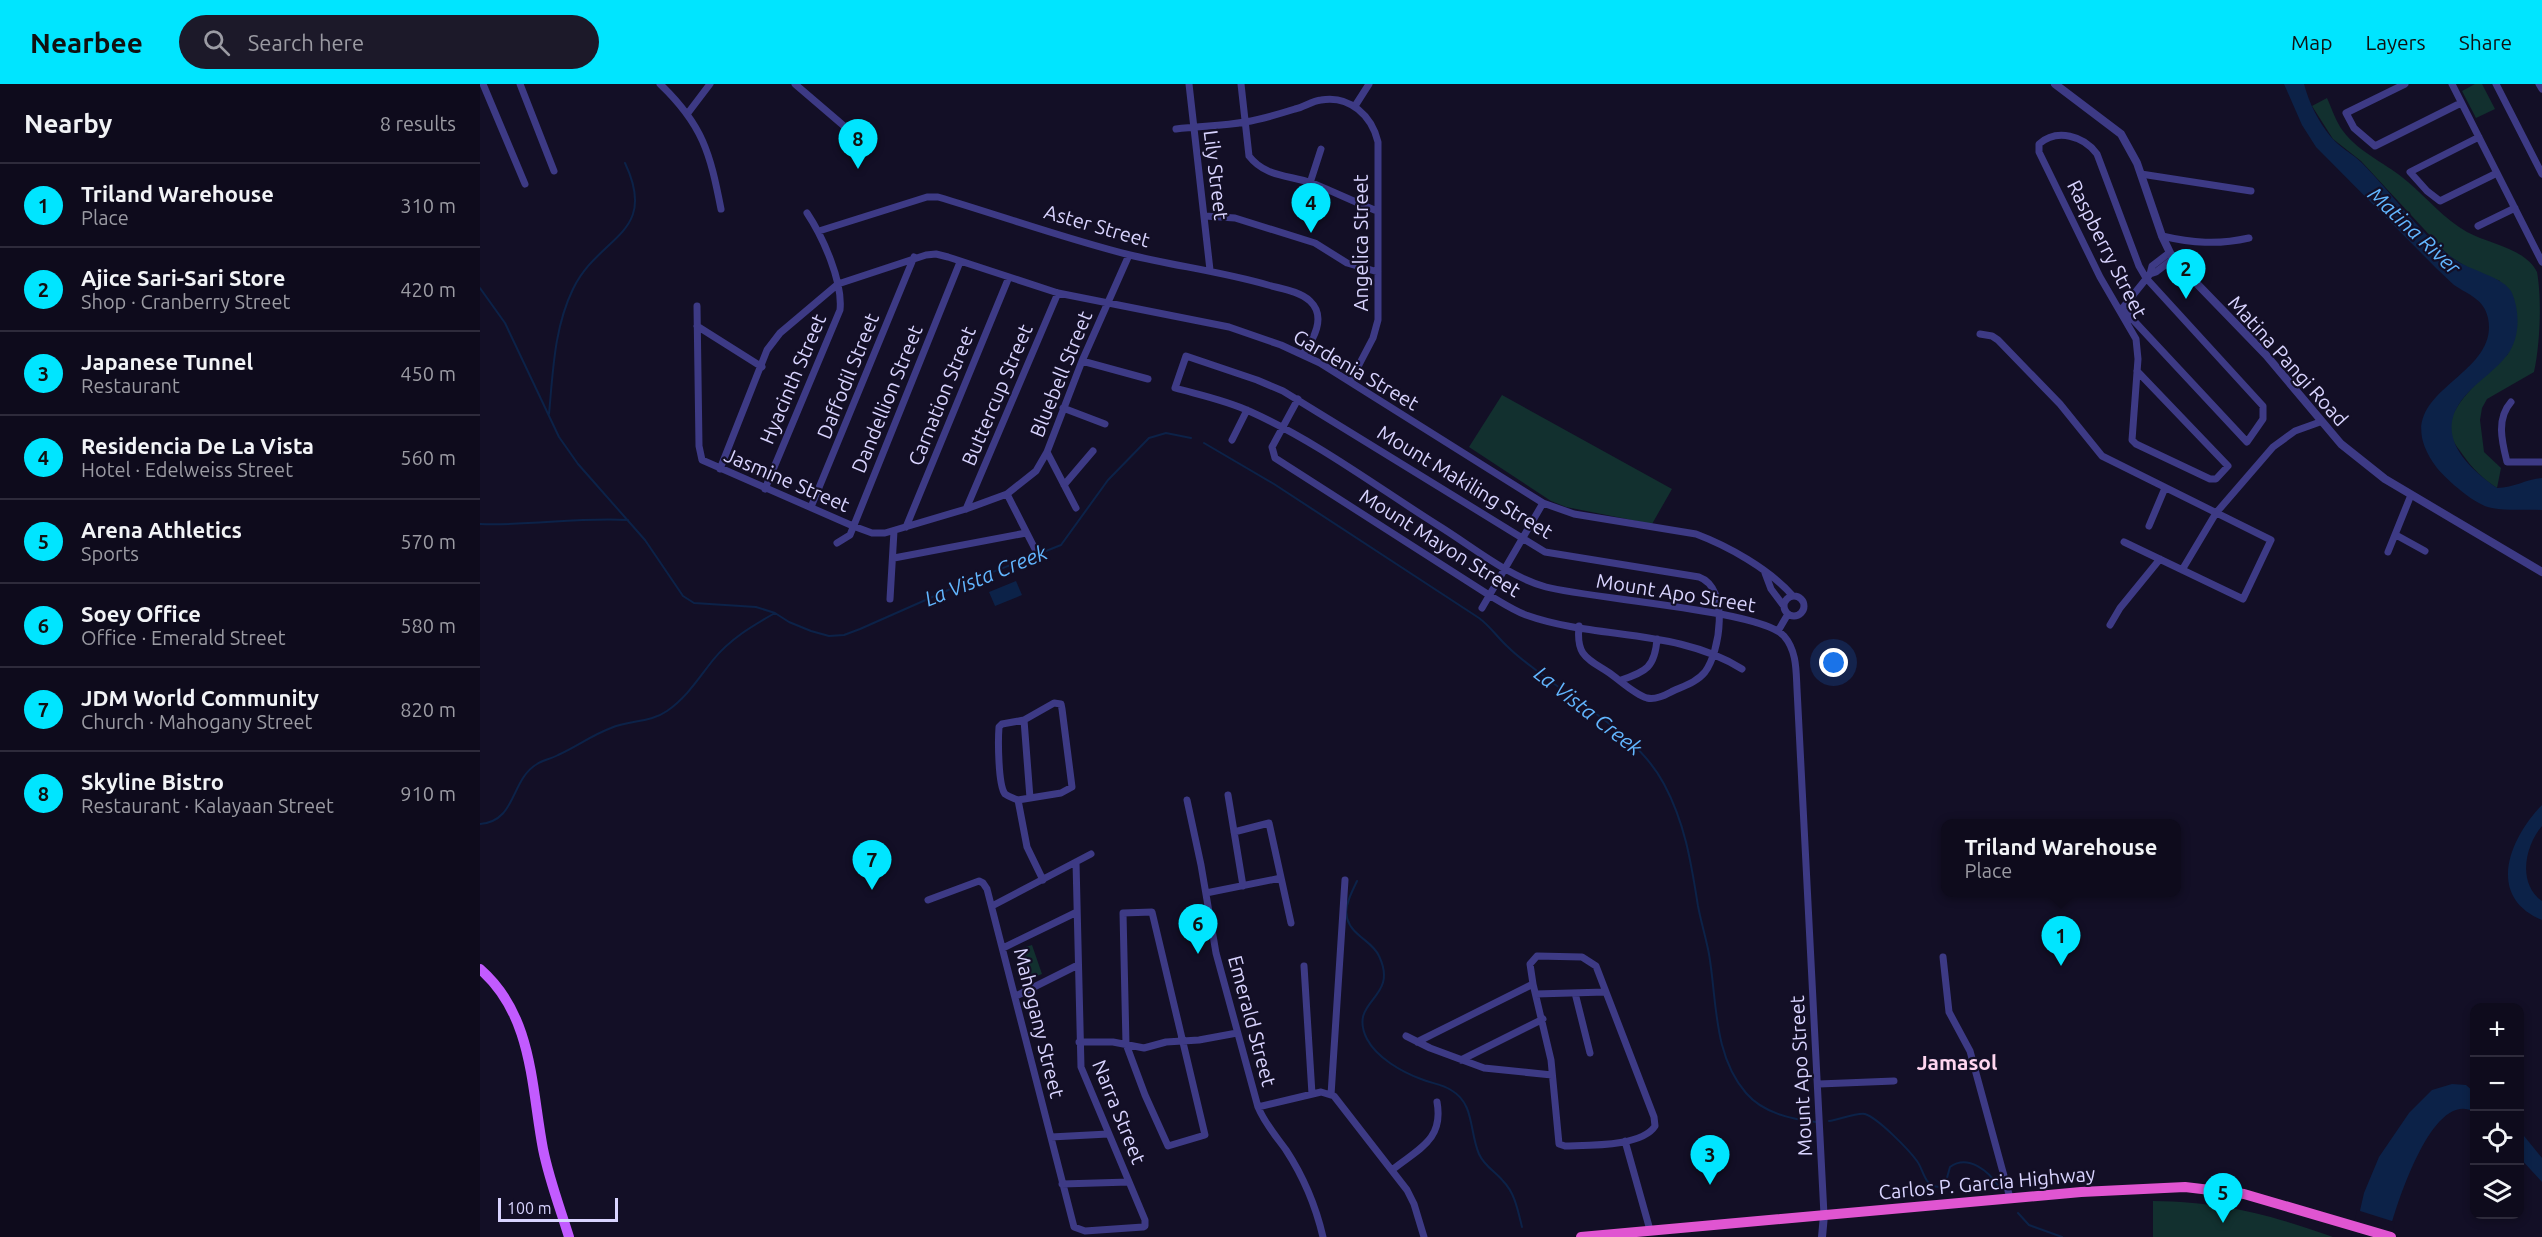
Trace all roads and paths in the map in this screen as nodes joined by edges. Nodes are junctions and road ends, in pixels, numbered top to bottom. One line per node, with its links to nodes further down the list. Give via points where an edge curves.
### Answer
1 (483, 84): 29 (street)
2 (520, 84): 24 (street)
3 (660, 84): 17 (street)
4 (710, 84): 17 (street)
5 (795, 84): 21 (street)
6 (1189, 84): 19 (street, Lily Street)
7 (1241, 84): 18 (street)
8 (1369, 84): 16 (street)
9 (2055, 84): 26 (street, Matina Pangi Road, via 2121,134)
10 (2405, 84): 15 (street, via 2346,113 2354,128 2375,146)
11 (2452, 84): 15 (street)
12 (2496, 84): 27 (street)
13 (2539, 84): 14 (street)
14 (2542, 89)
15 (2461, 103): 22 (street)
16 (1355, 106): 18 (street, via 1341,100 1319,100); 33 (street, Angelica Street, via 1367,117 1378,142)
17 (688, 113): 32 (street, via 710,154)
18 (1244, 122): 19 (street); 28 (street, via 1249,156 1256,165 1266,172)
19 (1194, 127): 20 (street); 35 (street, Lily Street)
20 (1176, 129)
21 (851, 132)
22 (2479, 137): 25 (street); 25 (street, via 2410,172 2440,201)
23 (1321, 149): 28 (street)
24 (554, 171)
25 (2497, 173): 31 (street)
26 (2141, 174): 30 (street); 38 (street, Matina Pangi Road)
27 (2542, 174)
28 (1310, 183): 33 (street)
29 (525, 184)
30 (2251, 191)
31 (2515, 208): 36 (street); 44 (street)
32 (722, 209)
33 (1377, 212): 46 (street, Angelica Street)
34 (807, 213): 37 (street, Hyacinth Street)
35 (1205, 216): 45 (street, Lily Street); 46 (street, via 1235,218 1315,243 1347,263)
36 (2478, 226)
37 (819, 231): 40 (street, Aster Street, via 938,196); 49 (street, Hyacinth Street)
38 (2162, 236): 39 (street, via 2223,244); 41 (street, Matina Pangi Road)
39 (2249, 238)
40 (1129, 255): 45 (street, Aster Street); 51 (street, Bluebell Street)
41 (2171, 256): 47 (street); 69 (street, Matina Pangi Road, via 2271,361)
42 (914, 257): 43 (street, Gardenia Street, via 936,254); 49 (street, Gardenia Street); 83 (street, Daffodil Street)
43 (960, 262): 48 (street, Gardenia Street); 87 (street, Dandellion Street)
44 (2542, 262)
45 (1210, 270): 58 (street, Aster Street, via 1299,293 1312,302 1317,328)
46 (1378, 272): 64 (street, Angelica Street, via 1378,320)
47 (2148, 276): 53 (street); 53 (street, Raspberry Street, via 2139,266 2094,149 2077,137 2068,136 2049,138 2039,144 2039,152); 55 (street, via 2263,406 2263,419 2247,442)
48 (1009, 277): 50 (street, Gardenia Street); 89 (street, Carnation Street)
49 (838, 284): 61 (street, via 774,340); 79 (street, Hyacinth Street, via 840,310)
50 (1058, 293): 51 (street, Gardenia Street); 85 (street, Buttercup Street)
51 (1108, 304): 58 (street, Gardenia Street, via 1228,327); 60 (street, Bluebell Street)
52 (697, 306): 54 (street, Jasmine Street)
53 (2121, 310): 55 (street); 57 (street, Raspberry Street)
54 (697, 326): 61 (street); 76 (street, Jasmine Street, via 699,452 706,463)
55 (2146, 333): 57 (street)
56 (1980, 334): 78 (street, via 1998,340 2060,404 2102,456)
57 (2136, 339): 62 (street, Raspberry Street)
58 (1303, 354): 64 (street, Gardenia Street)
59 (1186, 356): 65 (street, Mount Makiling Street, via 1257,380); 68 (street, Mount Apo Street, via 1175,388)
60 (1082, 361): 63 (street); 67 (street, Bluebell Street)
61 (762, 367): 76 (street)
62 (2137, 371): 62 (street, Raspberry Street, via 2132,440 2214,480 2228,466)
63 (1148, 379)
64 (1350, 382): 82 (street, Gardenia Street)
65 (1298, 399): 71 (street); 93 (street, Mount Makiling Street)
66 (2511, 402): 75 (street, via 2502,416 2506,462)
67 (1063, 408): 70 (street); 74 (street, Bluebell Street)
68 (1247, 410): 71 (street, Mount Apo Street); 72 (street)
69 (2320, 422): 81 (street, Matina Pangi Road, via 2368,468); 86 (street, via 2295,431 2273,447)
70 (1106, 424)
71 (1283, 427): 101 (street, Mount Apo Street); 105 (street, Mount Mayon Street, via 1272,453 1277,460)
72 (1232, 440)
73 (1094, 451): 77 (street)
74 (1047, 452): 77 (street); 80 (street, Bluebell Street, via 1036,471)
75 (2542, 462)
76 (720, 470): 79 (street, Jasmine Street)
77 (1064, 485): 84 (street)
78 (2165, 488): 86 (street); 88 (street)
79 (765, 489): 83 (street, Jasmine Street)
80 (1007, 494): 85 (street, Jasmine Street); 91 (street)
81 (2411, 495): 92 (street); 103 (street, Matina Pangi Road)
82 (1543, 503): 93 (street); 104 (street, Gardenia Street, via 1574,514 1696,534)
83 (811, 507): 87 (street, Jasmine Street)
84 (1076, 508)
85 (966, 509): 89 (street, Jasmine Street)
86 (2216, 513): 102 (street); 102 (street, via 2271,540 2243,598)
87 (853, 526): 90 (street, Jasmine Street, via 872,533); 95 (street, Dandellion Street, via 848,538)
88 (2149, 526)
89 (906, 527): 90 (street, Jasmine Street)
90 (894, 531): 99 (street)
91 (1026, 533): 96 (street); 99 (street)
92 (2396, 535): 97 (street); 98 (street)
93 (1522, 539): 101 (street); 111 (street, Mount Makiling Street, via 1556,555 1704,579 1715,590)
94 (2124, 542): 100 (street)
95 (837, 543)
96 (1035, 549)
97 (2426, 551)
98 (2388, 552)
99 (894, 558): 107 (street)
100 (2160, 559): 102 (street); 112 (street)
101 (1506, 568): 105 (street); 111 (street, Mount Apo Street, via 1522,579 1557,590)
102 (2182, 570)
103 (2541, 570)
104 (1766, 573): 106 (street, Gardenia Street); 108 (street, via 1771,589)
105 (1489, 595): 109 (street); 113 (street, Mount Mayon Street, via 1526,615)
106 (1792, 595): 108 (street); 110 (street, via 1801,598 1804,608 1798,615)
107 (890, 599)
108 (1783, 605): 110 (street)
109 (1482, 608)
110 (1788, 614): 114 (street)
111 (1719, 615): 114 (street, Mount Apo Street, via 1758,622); 116 (street)
112 (2110, 625)
113 (1579, 626): 115 (street, Mount Mayon Street); 118 (street, via 1581,652)
114 (1778, 631): 157 (street, Mount Apo Street, via 1790,644 1795,662)
115 (1657, 639): 116 (street, Mount Mayon Street); 118 (street, via 1651,665)
116 (1713, 653): 117 (street, Mount Mayon Street); 118 (street, via 1702,676 1661,697 1644,697)
117 (1742, 669)
118 (1621, 680)
119 (1024, 720): 121 (street); 121 (street, via 1050,704 1061,704 1072,783 1066,792); 122 (street, via 1002,724 998,730 1002,789)
120 (1228, 795): 124 (street)
121 (1030, 798): 122 (street)
122 (1018, 800): 128 (street, via 1027,847)
123 (1187, 801): 131 (street, Emerald Street)
124 (1234, 832): 127 (street, via 1269,823); 130 (street)
125 (1092, 854): 126 (street)
126 (1076, 862): 128 (street); 134 (street, Narra Street)
127 (1281, 878): 130 (street); 135 (street)
128 (1043, 880): 133 (street)
129 (1345, 880): 159 (street)
130 (1243, 886): 131 (street)
131 (1206, 893): 147 (street, Emerald Street, via 1216,953)
132 (928, 900): 133 (street, Mahogany Street, via 979,881 985,885)
133 (992, 906): 136 (street, Mahogany Street)
134 (1077, 912): 136 (street); 138 (street, Narra Street)
135 (1291, 923)
136 (1003, 948): 145 (street, Mahogany Street)
137 (1943, 957): 168 (street, via 1949,1012 1970,1051)
138 (1078, 965): 145 (street); 150 (street, Narra Street)
139 (1304, 966): 158 (street)
140 (480, 969): 172 (main road, via 506,998 522,1032 544,1152)
141 (1533, 984): 142 (street, via 1530,964 1537,956 1582,957 1596,966); 144 (street); 151 (street)
142 (1605, 992): 143 (street); 164 (street, via 1654,1117 1653,1130)
143 (1575, 993): 144 (street); 153 (street)
144 (1536, 994): 146 (street)
145 (1016, 996): 163 (street, Mahogany Street)
146 (1543, 1019): 154 (street); 155 (street)
147 (1237, 1033): 149 (street); 161 (street, Emerald Street)
148 (1406, 1036): 151 (street)
149 (1183, 1041): 152 (street, via 1144,1048); 152 (street, via 1204,1135 1168,1146); 152 (street, via 1152,912 1124,914)
150 (1079, 1042): 152 (street); 162 (street, Narra Street, via 1081,1067)
151 (1417, 1042): 154 (street)
152 (1126, 1044)
153 (1590, 1053)
154 (1461, 1060): 155 (street, via 1497,1071)
155 (1552, 1075): 164 (street, via 1559,1144)
156 (1894, 1081): 157 (street)
157 (1819, 1084): 169 (street, Mount Apo Street)
158 (1312, 1094): 159 (street); 161 (street)
159 (1331, 1095): 165 (street)
160 (1437, 1102): 165 (street, via 1439,1121 1433,1136)
161 (1258, 1107): 173 (street, Emerald Street, via 1296,1168)
162 (1108, 1134): 163 (street); 166 (street, Narra Street)
163 (1051, 1137): 167 (street, Mahogany Street)
164 (1625, 1142): 170 (street)
165 (1392, 1170): 174 (street, via 1414,1204)
166 (1129, 1182): 167 (street); 171 (street, Narra Street, via 1145,1226)
167 (1062, 1184): 171 (street, Mahogany Street, via 1076,1229)
168 (2010, 1198): 169 (highway, Carlos P. Garcia Highway); 177 (highway, Carlos P. Garcia Highway, via 2204,1188 2244,1194)
169 (1824, 1215): 170 (highway, Carlos P. Garcia Highway); 176 (street)
170 (1650, 1230): 175 (highway, Carlos P. Garcia Highway)
171 (1120, 1233)
172 (570, 1237)
173 (1323, 1237)
174 (1424, 1237)
175 (1581, 1237)
176 (1822, 1237)
177 (2391, 1237)

